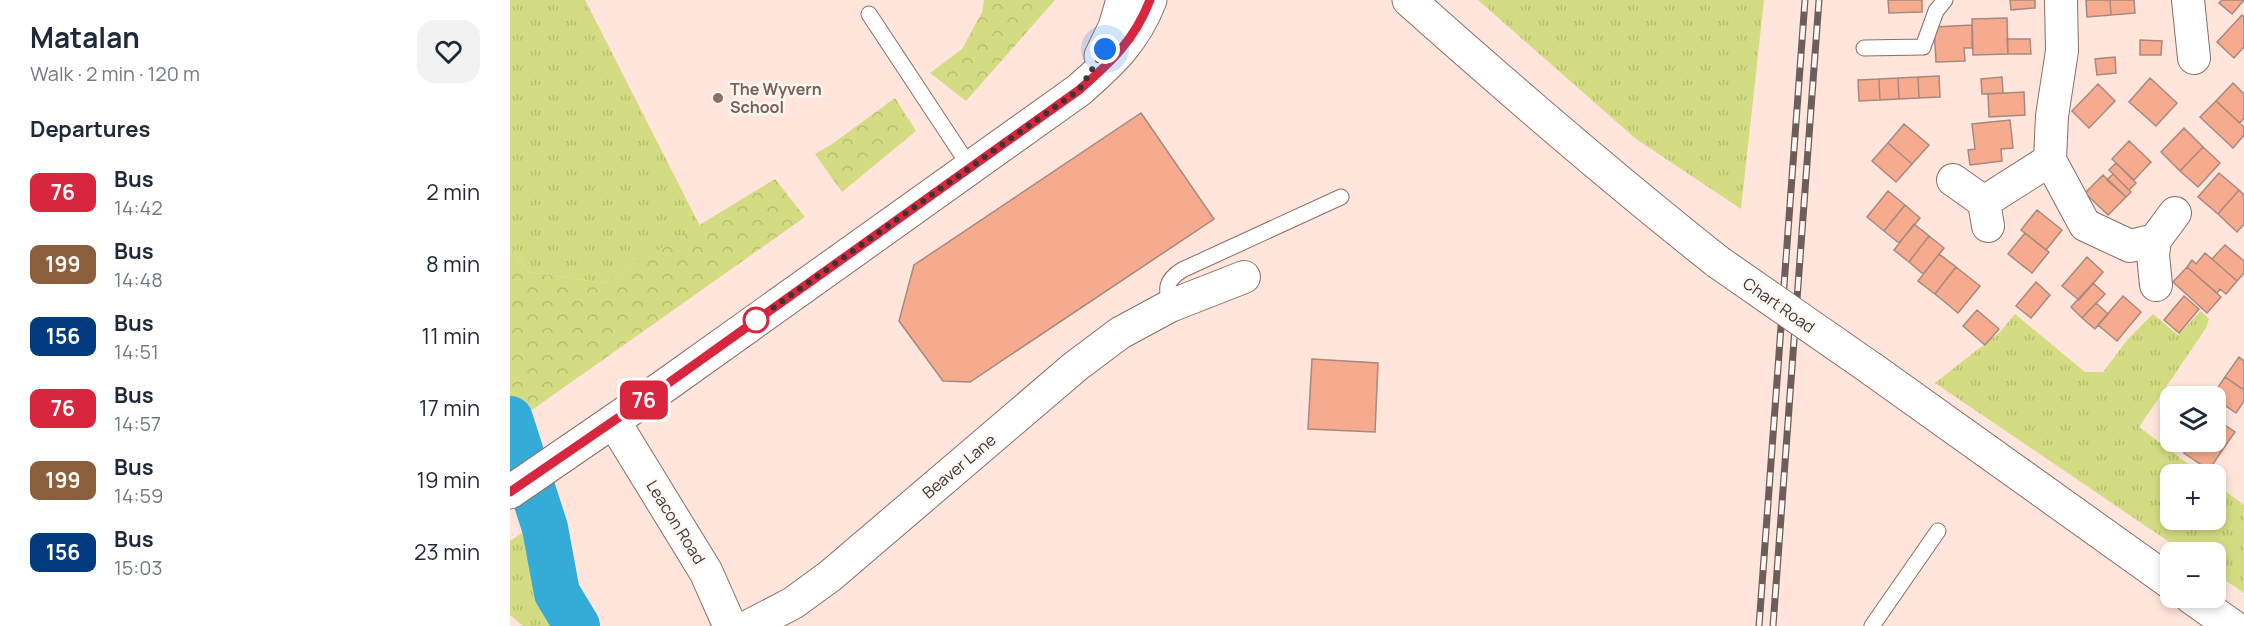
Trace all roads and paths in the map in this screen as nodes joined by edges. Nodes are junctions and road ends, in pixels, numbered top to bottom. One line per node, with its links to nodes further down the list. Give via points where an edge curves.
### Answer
1 (1123, 0): 10 (main road, via 1105,49)
2 (1150, 0): 10 (main road, via 1126,44)
3 (1410, 0): 23 (main road, Chart Road, bridge, via 1557,130 1718,262)
4 (1945, 0): 8 (lane, via 1936,11 1923,47)
5 (2061, 0): 11 (street, via 2062,51)
6 (2188, 0): 9 (street)
7 (869, 14): 12 (lane)
8 (1864, 48)
9 (2194, 58)
10 (1079, 90): 12 (main road)
11 (2050, 160): 13 (street, via 1986,214); 16 (street, via 2085,225 2130,246)
12 (970, 167): 20 (main road)
13 (1953, 180)
14 (1341, 197): 19 (lane, via 1171,277 1166,290)
15 (2175, 213): 16 (street)
16 (2155, 240): 18 (street)
17 (1244, 278): 19 (street, Beaver Lane)
18 (2156, 285)
19 (1170, 306): 26 (street, Beaver Lane, via 1120,333 1076,366 830,576 793,603)
20 (614, 422): 21 (main road); 25 (main road, Leacon Road, via 706,572)
21 (510, 492)
22 (1938, 531): 27 (lane)
23 (2160, 575)
24 (2207, 608): 28 (main road)
25 (730, 626)
26 (749, 626)
27 (1872, 626)
28 (2232, 626)

